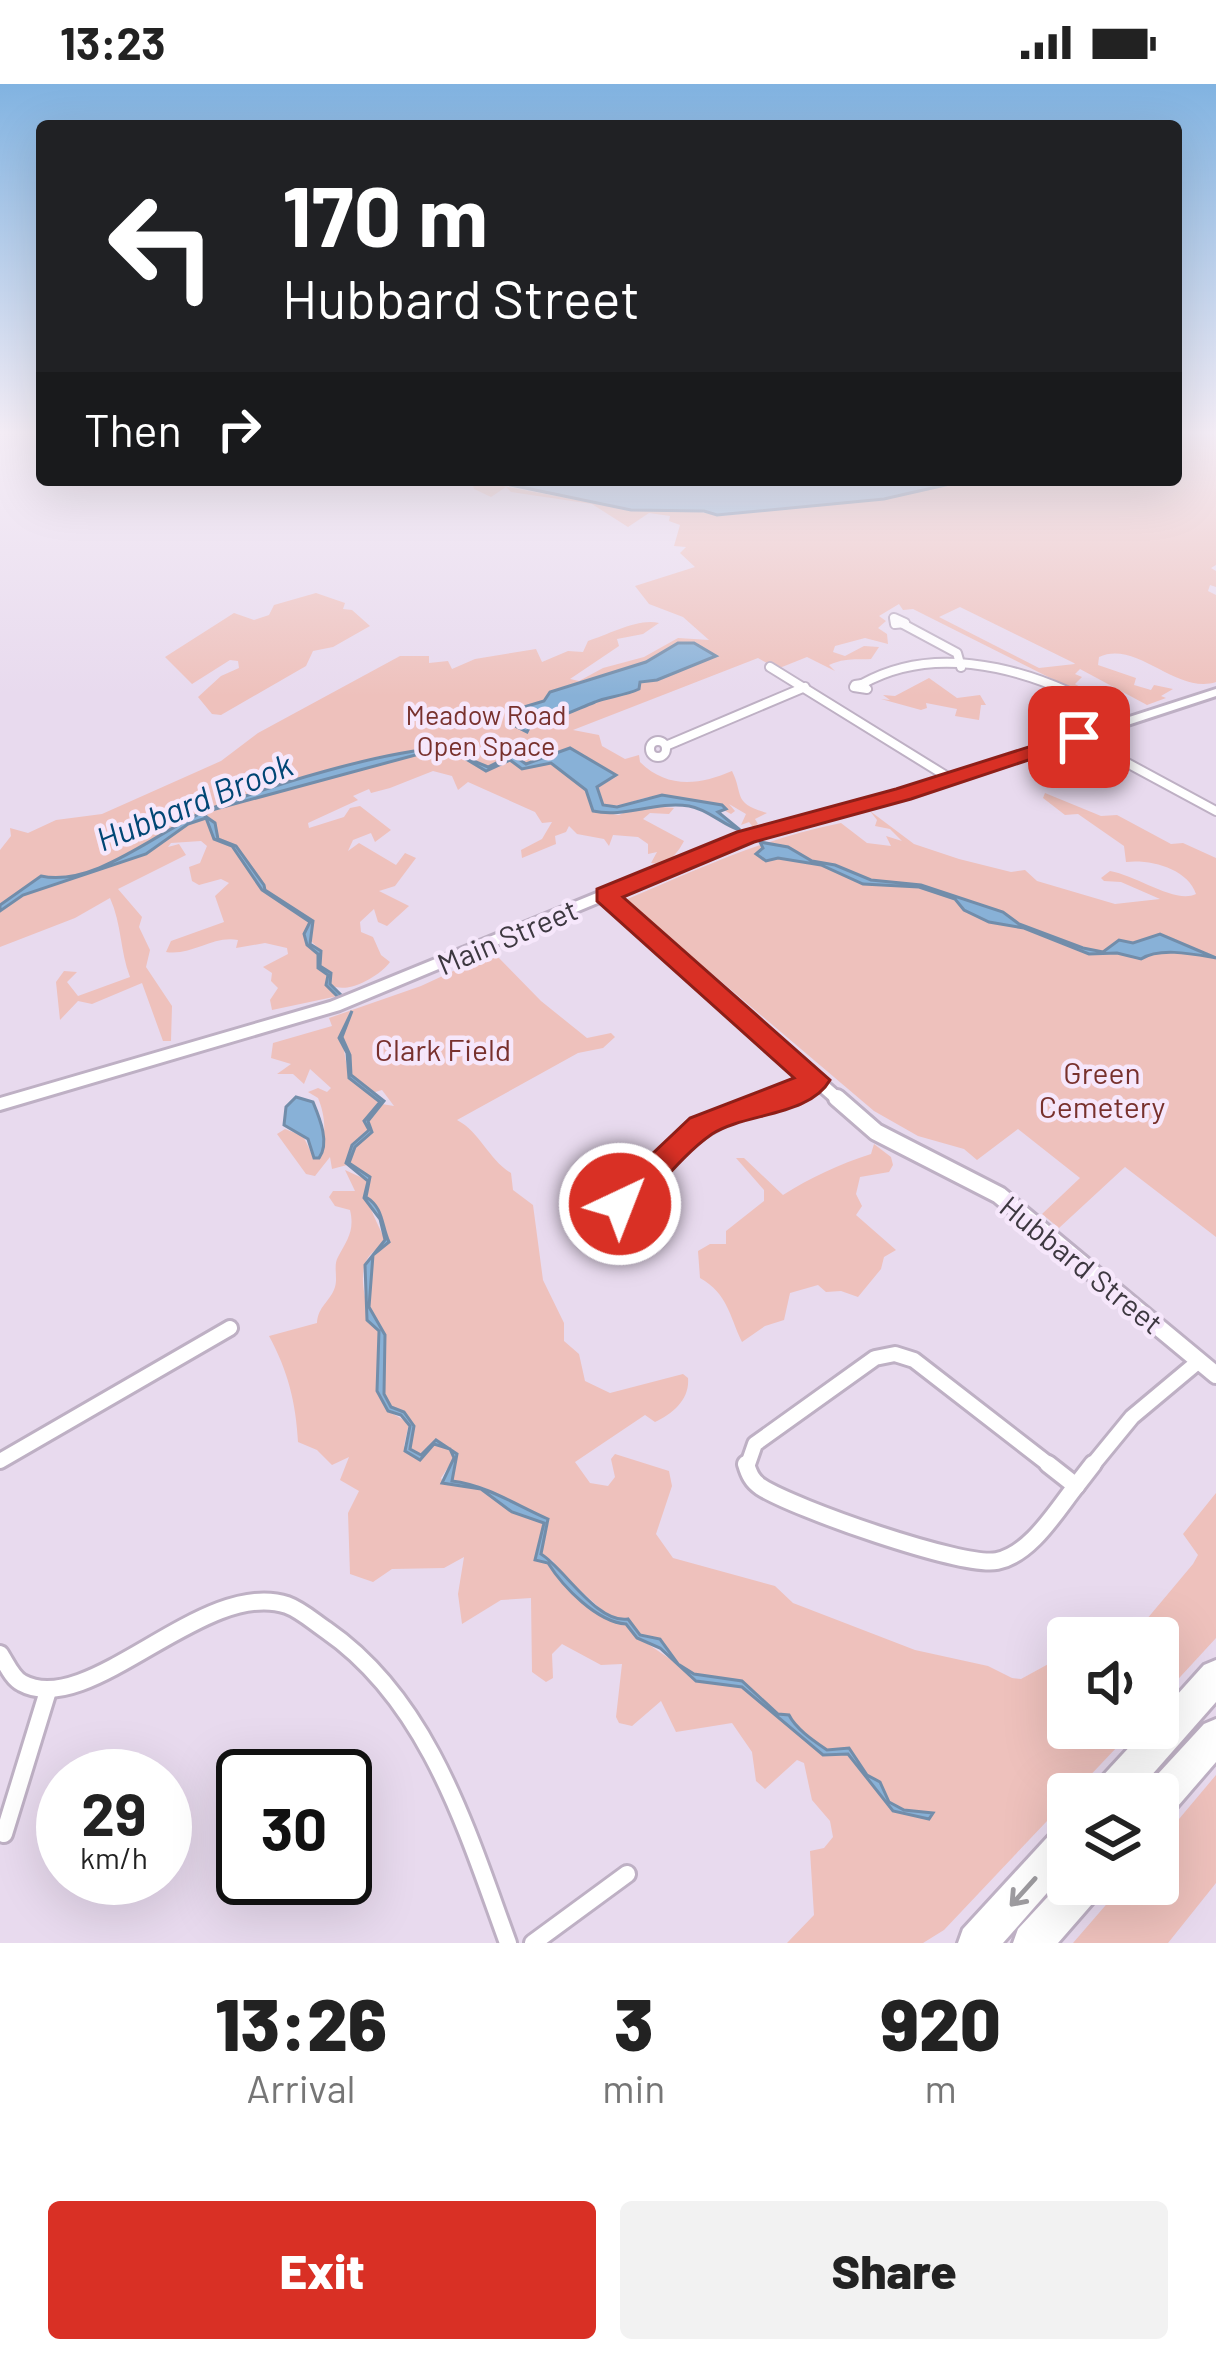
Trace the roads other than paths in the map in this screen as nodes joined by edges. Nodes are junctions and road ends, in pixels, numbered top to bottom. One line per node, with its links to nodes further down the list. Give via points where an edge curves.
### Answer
1 (903, 624): 3 (street, via 957,653)
2 (770, 667): 5 (street)
3 (961, 667): 4 (street, via 919,666); 7 (street, via 1042,679)
4 (862, 684)
5 (806, 687): 9 (street); 10 (street)
6 (1216, 692): 7 (main road, Main Street)
7 (1116, 716): 8 (main road, Main Street)
8 (1079, 737): 10 (main road, Main Street); 11 (street)
9 (668, 745)
10 (951, 778): 12 (main road, Main Street, via 746,837)
11 (1216, 811)
12 (605, 895): 13 (street, Hubbard Street); 14 (main road, Main Street, via 335,1006)
13 (816, 1080): 15 (street, via 700,1126); 17 (street, Hubbard Street, via 896,1146 1004,1198)
14 (0, 1104)
15 (620, 1204)
16 (230, 1328): 19 (street)
17 (1199, 1361): 18 (street, Hubbard Street); 20 (street, via 1132,1418)
18 (1216, 1375)
19 (0, 1462)
20 (1076, 1486): 20 (street, via 1021,1549 982,1562 781,1496 755,1483 746,1462 752,1447 793,1417 875,1358 896,1354)
21 (0, 1654): 23 (street, via 21,1683)
22 (1216, 1677): 25 (highway)
23 (48, 1691): 27 (street); 31 (street, via 98,1675 230,1604 283,1604 344,1638 407,1715 451,1793)
24 (1216, 1736): 26 (highway)
25 (1130, 1773)
26 (1179, 1778)
27 (4, 1834)
28 (1047, 1865): 33 (highway, one-way to 33)
29 (627, 1874): 32 (street)
30 (1065, 1905): 34 (highway)
31 (508, 1943)
32 (533, 1943)
33 (977, 1943)
34 (1032, 1943)

